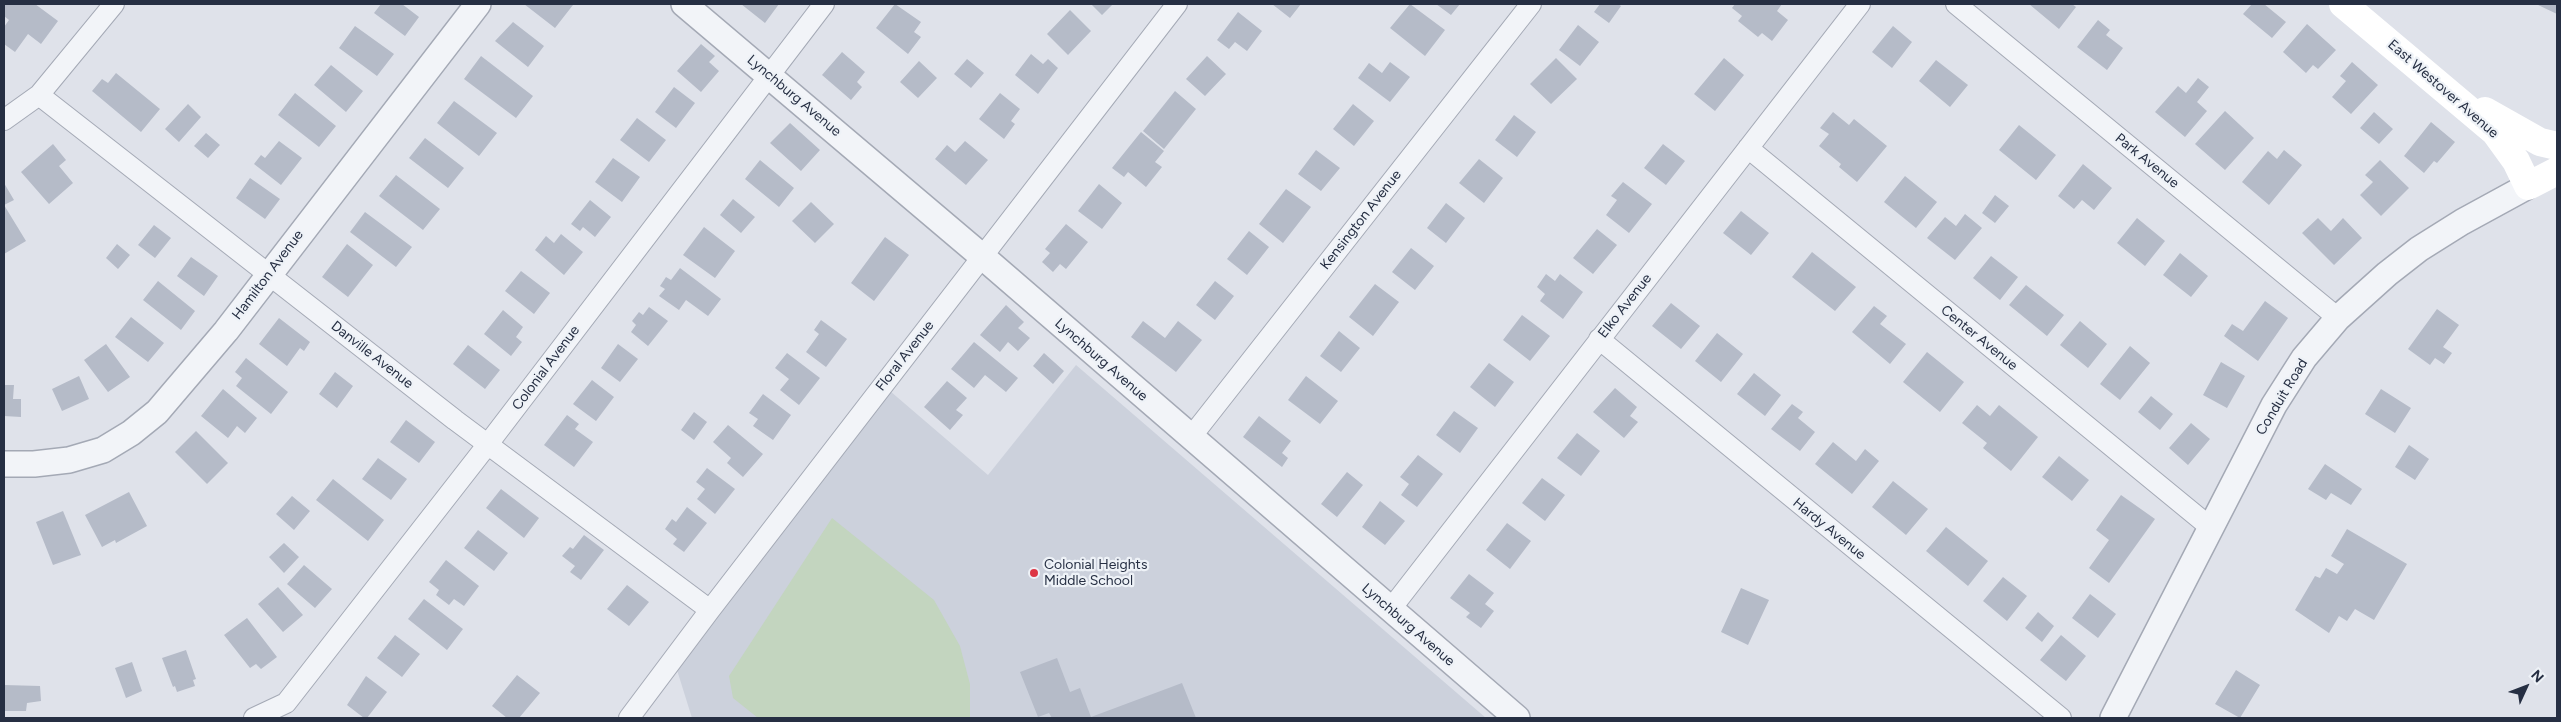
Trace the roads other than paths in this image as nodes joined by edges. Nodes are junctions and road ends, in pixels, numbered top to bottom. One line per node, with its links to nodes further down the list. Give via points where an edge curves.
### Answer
1 (114, 4): 12 (street)
2 (478, 4): 19 (street, Hamilton Avenue)
3 (684, 4): 10 (street, Lynchburg Avenue)
4 (824, 4): 10 (street, Colonial Avenue)
5 (1177, 4): 18 (street, Floral Avenue)
6 (1531, 4): 22 (street, Kensington Avenue)
7 (1860, 4): 15 (street, Elko Avenue)
8 (1956, 4): 20 (street, Park Avenue)
9 (2343, 4): 11 (main road, East Westover Avenue)
10 (768, 75): 18 (street, Lynchburg Avenue); 23 (street, Colonial Avenue)
11 (2440, 84): 14 (main road, via 2540,142); 17 (main road, East Westover Avenue, via 2494,132 2513,157)
12 (39, 95): 13 (street); 19 (street, Danville Avenue)
13 (4, 120)
14 (2557, 146)
15 (1748, 148): 21 (street, Elko Avenue); 25 (street, Center Avenue)
16 (2557, 171): 17 (main road, Conduit Road)
17 (2528, 186): 20 (street, Conduit Road, via 2419,249)
18 (982, 256): 22 (street, Lynchburg Avenue); 26 (street, Floral Avenue)
19 (269, 275): 23 (street, Danville Avenue); 24 (street, Hamilton Avenue, via 176,392 132,433 103,450 69,460)
20 (2338, 318): 25 (street, Conduit Road, via 2304,358 2274,405)
21 (1599, 339): 27 (street, Elko Avenue); 32 (street, Hardy Avenue)
22 (1191, 437): 27 (street, Lynchburg Avenue)
23 (488, 444): 26 (street, Danville Avenue); 28 (street, Colonial Avenue)
24 (4, 464)
25 (2210, 527): 33 (street, Conduit Road)
26 (710, 610): 29 (street, Floral Avenue)
27 (1390, 610): 31 (street, Lynchburg Avenue)
28 (283, 711): 30 (street, Colonial Avenue)
29 (632, 715)
30 (254, 718)
31 (1517, 718)
32 (2060, 718)
33 (2113, 718)

